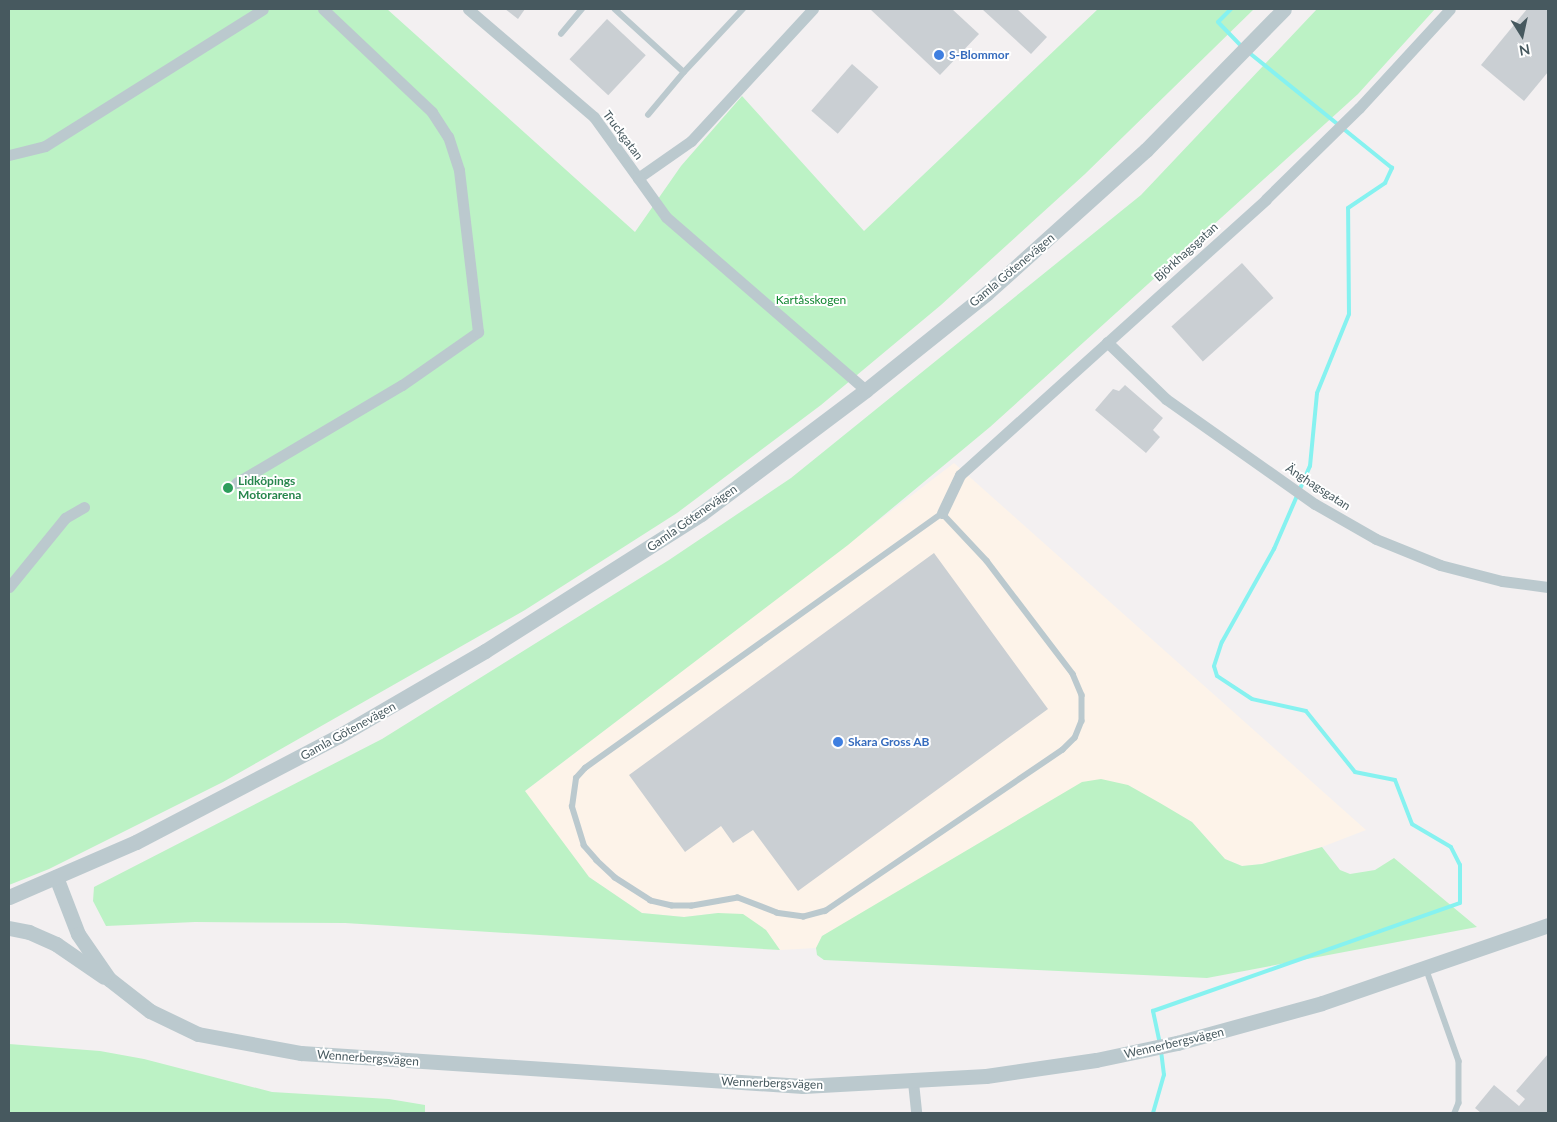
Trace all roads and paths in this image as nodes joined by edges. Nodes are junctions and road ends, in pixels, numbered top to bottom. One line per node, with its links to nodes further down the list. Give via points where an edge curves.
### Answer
1 (263, 9): 13 (street, via 45,146)
2 (322, 9): 17 (street, via 432,112 448,137 459,170 478,332 402,385)
3 (468, 9): 14 (street, Truckgatan, via 594,117)
4 (582, 9): 10 (lane)
5 (615, 9): 11 (lane)
6 (743, 9): 11 (lane)
7 (813, 9): 14 (street, Truckgatan, via 691,141)
8 (1284, 9): 16 (street, Gamla Götenevägen, via 1146,150 1073,218 987,293)
9 (1450, 9): 15 (street, Björkhagsgatan, via 1359,108 1279,186)
10 (561, 34)
11 (684, 72): 12 (lane)
12 (648, 115)
13 (9, 155)
14 (638, 178): 16 (street, via 666,217)
15 (1107, 342): 19 (street, Björkhagsgatan, via 960,475); 21 (street, Änghagsgatan, via 1166,399 1210,432 1315,504 1376,539 1440,565 1502,581)
16 (866, 390): 22 (street, Gamla Götenevägen, via 700,514 486,651 264,778 136,842)
17 (236, 483)
18 (84, 507): 20 (street, via 65,518)
19 (942, 513): 19 (lane, via 585,768 576,778 572,807 584,846 615,878 651,901 672,906 738,898 777,913 804,917 826,911 1063,750 1075,738 1082,721 1082,696 1073,674 988,561)
20 (9, 587)
21 (1548, 588)
22 (56, 877): 23 (street, Gamla Götenevägen); 27 (street, Wennerbergsvägen, via 78,934)
23 (9, 897)
24 (1548, 925): 26 (street, Wennerbergsvägen)
25 (9, 928): 27 (street, via 29,932 56,944)
26 (1426, 968): 28 (street, Wennerbergsvägen, via 1322,1003 1178,1043 1029,1070); 30 (lane, via 1459,1061 1459,1103)
27 (109, 979): 28 (street, Wennerbergsvägen, via 150,1011 175,1025 198,1034 273,1050 751,1084 803,1086)
28 (913, 1082): 29 (street)
29 (916, 1113)
30 (1455, 1113)

